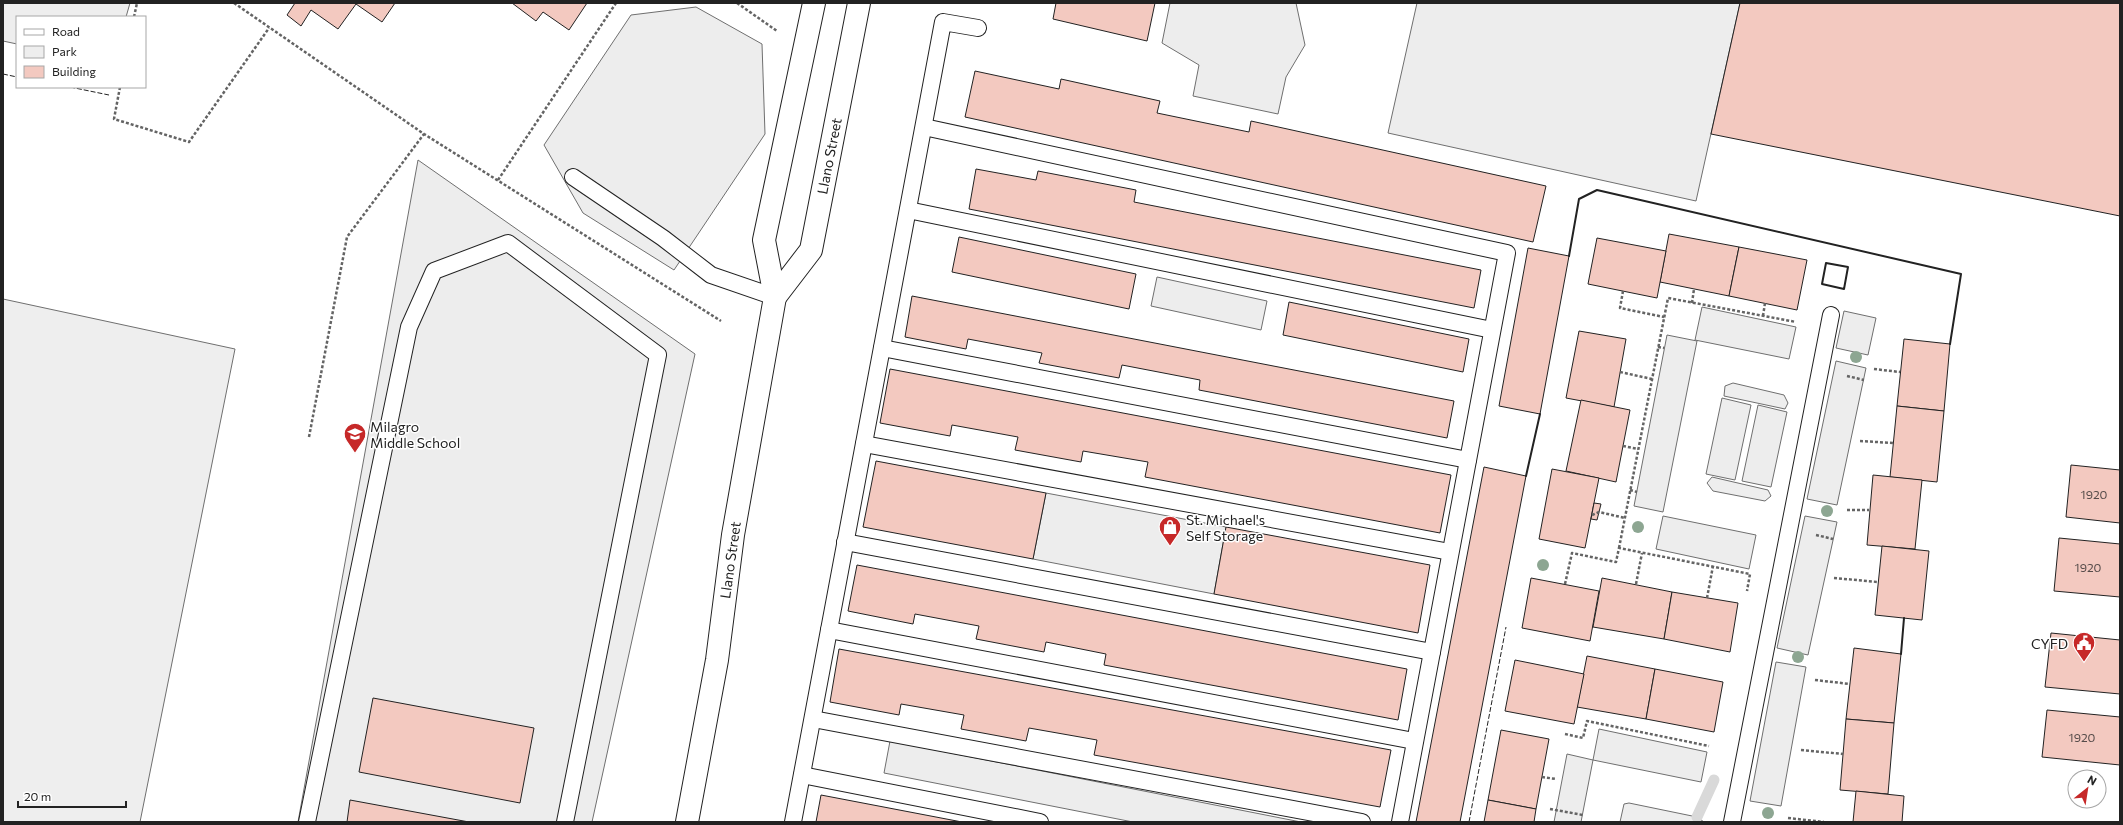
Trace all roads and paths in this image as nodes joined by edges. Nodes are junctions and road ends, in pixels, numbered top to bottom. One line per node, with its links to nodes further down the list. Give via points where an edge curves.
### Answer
1 (137, 3): 7 (path)
2 (234, 3): 8 (path)
3 (616, 3): 15 (path)
4 (737, 3): 10 (path)
5 (814, 3): 19 (street, Llano Street, via 764,240)
6 (859, 3): 19 (street, Llano Street, via 811,250)
7 (134, 16)
8 (269, 28): 11 (path, via 189,142 114,119); 13 (path)
9 (978, 28): 12 (lane, via 943,22)
10 (784, 36)
11 (120, 88)
12 (924, 127): 16 (lane); 27 (lane, via 1507,253)
13 (424, 134): 15 (path); 35 (path, via 347,237)
14 (573, 177): 19 (lane, via 663,238 711,275)
15 (498, 180): 25 (path)
16 (908, 210): 27 (lane); 28 (lane)
17 (1694, 289): 20 (path)
18 (1623, 291): 24 (path, via 1620,308)
19 (775, 298): 77 (street, Llano Street, via 733,535 717,660)
20 (1692, 303): 23 (path); 24 (path, via 1668,298)
21 (1765, 303): 23 (path)
22 (1830, 315): 82 (lane)
23 (1763, 316): 26 (path)
24 (1664, 317): 29 (path)
25 (721, 321)
26 (1796, 322)
27 (1492, 330): 41 (lane)
28 (882, 348): 38 (lane); 41 (lane)
29 (1658, 348): 30 (path); 34 (path)
30 (1664, 348)
31 (1874, 369): 33 (path)
32 (1620, 372): 34 (path)
33 (1900, 372)
34 (1652, 379): 40 (path)
35 (310, 437)
36 (1860, 441): 37 (path)
37 (1893, 442)
38 (864, 444): 48 (lane); 50 (lane)
39 (1623, 446): 40 (path)
40 (1639, 449): 42 (path)
41 (1468, 460): 50 (lane)
42 (1630, 490): 43 (path); 47 (path)
43 (1637, 492)
44 (1847, 510): 45 (path)
45 (1869, 510)
46 (1592, 515): 47 (path, via 1599,512)
47 (1625, 518): 49 (path)
48 (846, 542): 59 (lane); 60 (lane)
49 (1619, 548): 51 (path); 56 (path, via 1616,562 1572,553)
50 (1450, 552): 60 (lane)
51 (1642, 553): 52 (path); 57 (path)
52 (1713, 566): 53 (path); 58 (path)
53 (1750, 574)
54 (1834, 578): 55 (path)
55 (1878, 582)
56 (1565, 584)
57 (1636, 584)
58 (1707, 598)
59 (829, 630): 63 (lane); 65 (lane)
60 (1432, 652): 65 (lane)
61 (1814, 680): 62 (path)
62 (1850, 684)
63 (812, 719): 69 (lane); 80 (lane)
64 (1565, 734): 66 (path, via 1584,738 1587,721)
65 (1414, 741): 81 (lane)
66 (1709, 746)
67 (1801, 750): 68 (path)
68 (1843, 754)
69 (802, 775): 78 (lane); 79 (lane)
70 (1542, 777): 71 (path)
71 (1556, 779)
72 (1550, 808): 73 (path)
73 (1582, 815)
74 (1788, 818): 83 (path)
75 (307, 822): 76 (lane, via 409,327 434,271 508,243 658,355)
76 (565, 822)
77 (687, 822)
78 (793, 822)
79 (1040, 822)
80 (1362, 822)
81 (1400, 822)
82 (1732, 822)
83 (1824, 822)

